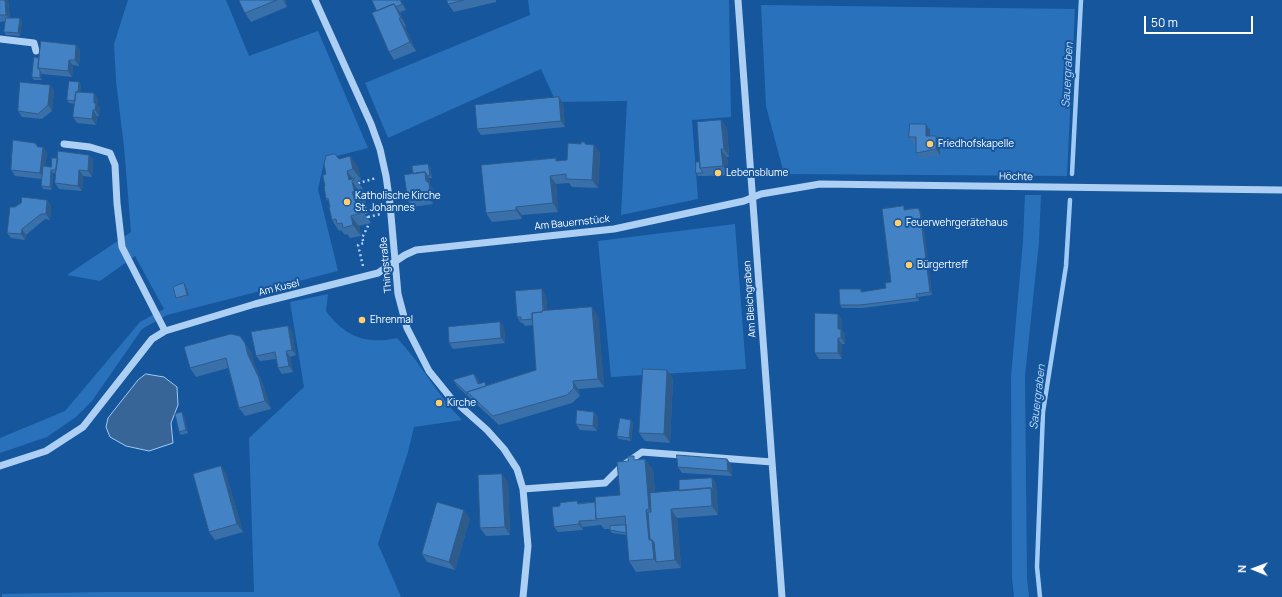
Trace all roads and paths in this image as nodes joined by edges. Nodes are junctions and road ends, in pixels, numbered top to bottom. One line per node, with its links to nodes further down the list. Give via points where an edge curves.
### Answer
1 (316, 0): 6 (street, Thingstraße, via 371,124)
2 (738, 0): 8 (street, Am Bleichgraben)
3 (0, 39): 4 (street, via 34,43)
4 (36, 51)
5 (64, 144): 11 (street, via 90,147 110,153 115,165 122,247)
6 (386, 176): 9 (street, Thingstraße); 10 (path, via 359,183 369,224 362,238 364,243 358,245)
7 (1282, 190): 8 (street, Höchte, via 820,184 761,194)
8 (752, 198): 9 (street, Am Bauernstück, via 614,229 416,250); 12 (street, Am Bleichgraben)
9 (395, 262): 10 (street, Am Kusel, via 378,273); 14 (street, Thingstraße, via 398,294 407,328 429,371 450,397 504,449 517,469)
10 (365, 277): 11 (street, Am Kusel, via 254,304)
11 (165, 331): 13 (street, Am Kusel, via 152,338 83,427 46,451)
12 (772, 462): 14 (street, via 642,452 622,466 605,483); 16 (street, Am Bleichgraben)
13 (0, 466)
14 (524, 488): 15 (street, Thingstraße, via 528,546)
15 (523, 597)
16 (782, 597)

